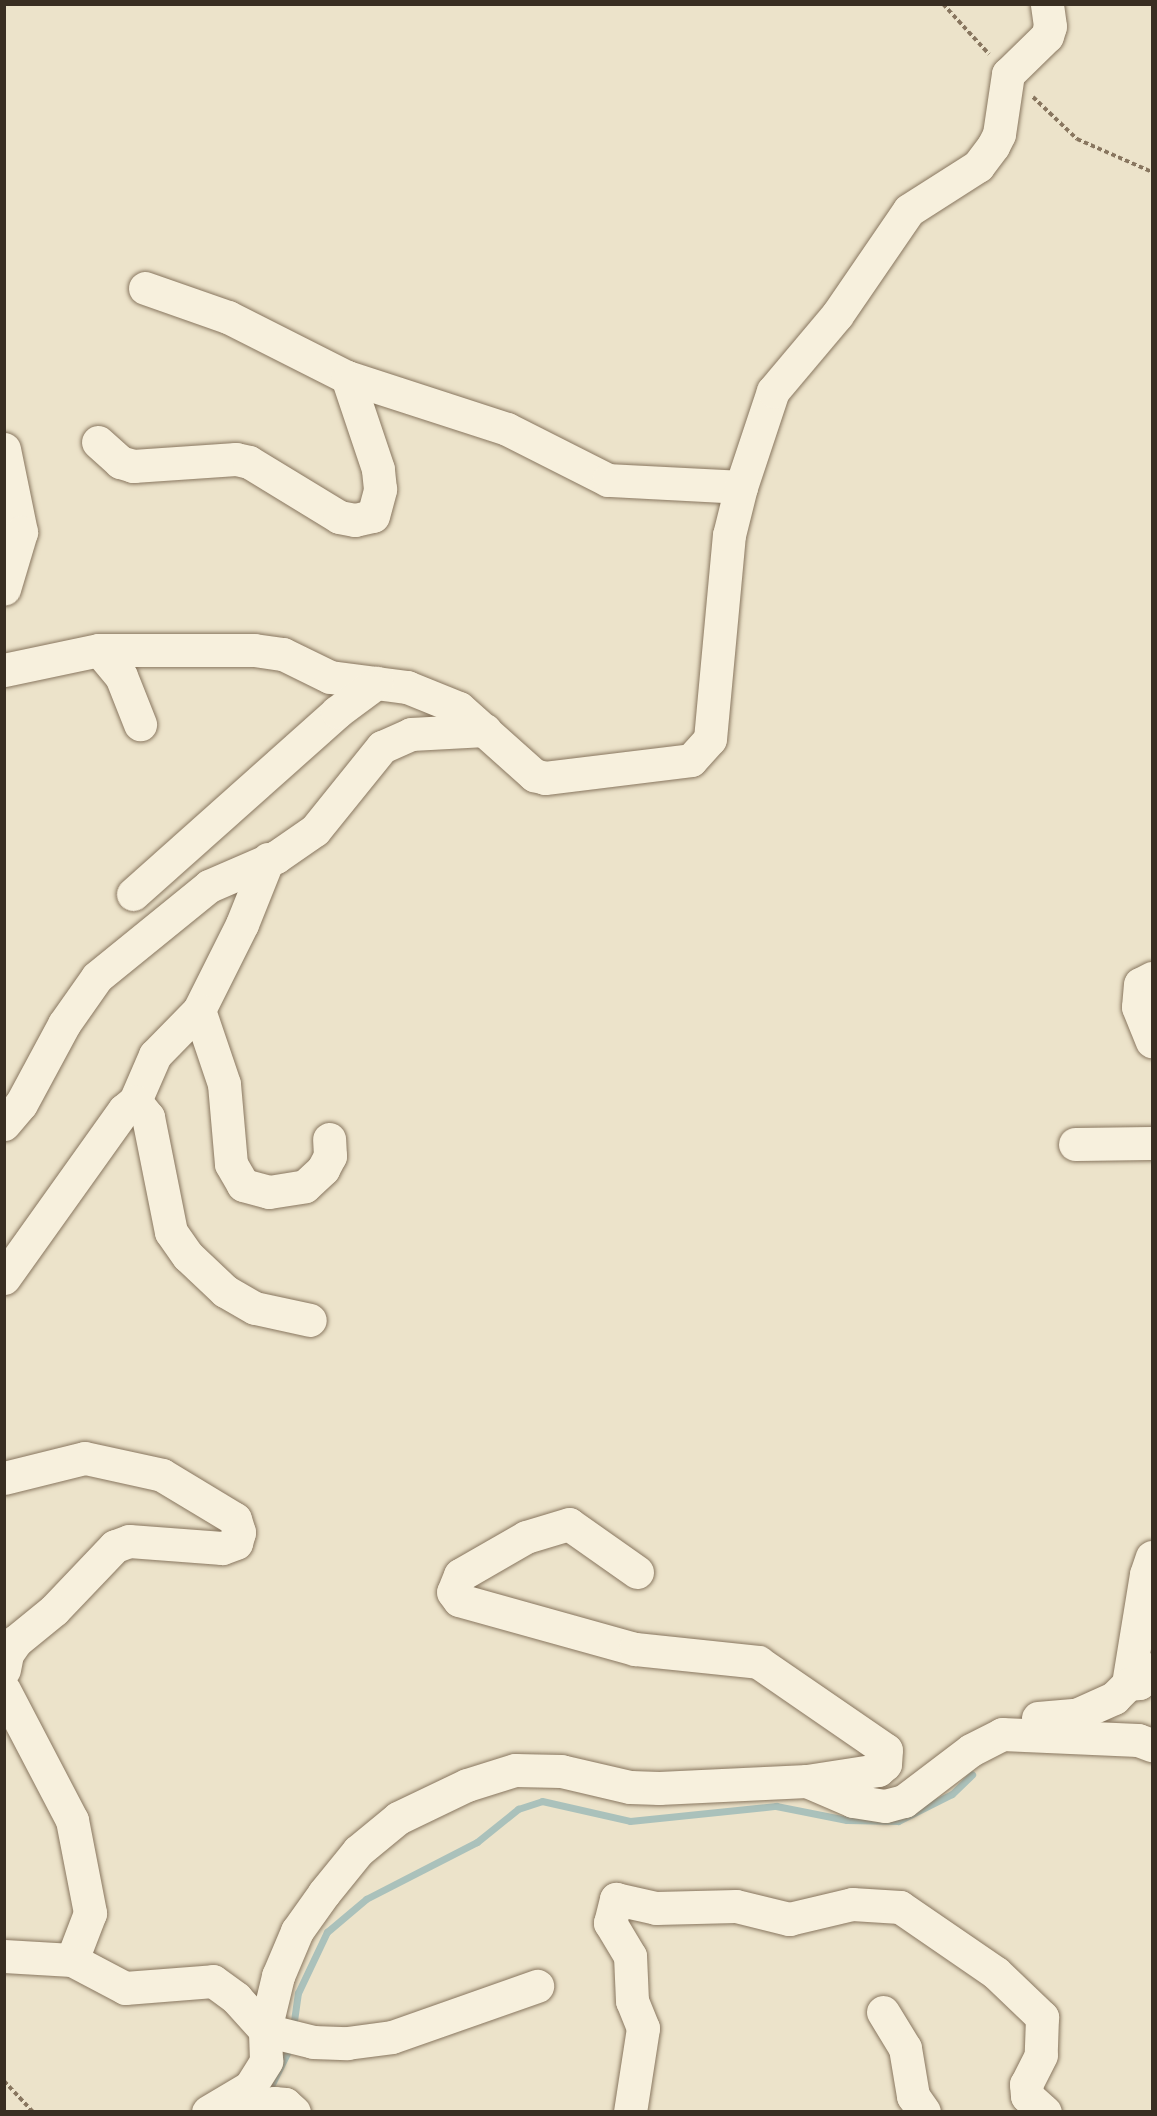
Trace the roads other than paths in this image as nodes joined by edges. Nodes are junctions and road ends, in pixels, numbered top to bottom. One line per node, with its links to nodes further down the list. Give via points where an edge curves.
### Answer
1 (1047, 4): 6 (lane, via 1047,36 1008,74 999,134 993,146 978,166 909,210 837,315 773,391)
2 (145, 288): 3 (lane, via 228,317)
3 (347, 377): 4 (lane, via 378,469 380,489 373,516 355,520 339,517 249,462 236,459 133,466 120,462); 6 (lane, via 507,429 608,480)
4 (98, 442)
5 (4, 449): 7 (lane, via 21,532)
6 (741, 487): 12 (lane, via 729,536 710,739 691,760 545,778 534,775)
7 (4, 589)
8 (99, 650): 9 (lane); 10 (lane, via 254,650 283,654 330,677); 11 (lane, via 121,676)
9 (4, 670)
10 (376, 683): 12 (lane, via 406,687 459,708); 14 (lane, via 337,712)
11 (140, 724)
12 (485, 730): 13 (lane, via 411,734 382,747 315,830)
13 (268, 859): 16 (lane); 19 (lane, via 209,886 97,977 64,1024 21,1104)
14 (134, 894)
15 (1152, 978): 17 (lane, via 1140,984 1138,1007)
16 (200, 1010): 18 (lane, via 154,1055); 20 (lane, via 225,1084 231,1164 243,1185 269,1192 304,1186 323,1169 330,1156)
17 (1152, 1041)
18 (135, 1101): 23 (lane, via 124,1110); 24 (lane, via 148,1117 171,1232 188,1256 225,1291 255,1308)
19 (4, 1124)
20 (329, 1139)
21 (1152, 1143): 22 (lane)
22 (1075, 1144)
23 (4, 1278)
24 (310, 1320)
25 (4, 1478): 28 (lane, via 85,1458 162,1475 235,1519 239,1532 236,1543 222,1548 129,1541 115,1546 54,1610 16,1641 7,1654)
26 (1152, 1557): 29 (lane, via 1146,1574)
27 (637, 1572): 33 (lane, via 570,1524 526,1537 460,1575 453,1592 459,1600 635,1649 758,1662 886,1749 885,1764 878,1770)
28 (4, 1670)
29 (1140, 1677): 31 (lane, via 1114,1698 1076,1715 1005,1721)
30 (4, 1690): 35 (lane, via 72,1820 90,1913)
31 (1002, 1734): 32 (lane, via 1138,1740); 33 (lane, via 971,1750 904,1801 869,1805)
32 (1152, 1744)
33 (807, 1781): 38 (lane, via 630,1787 561,1771 515,1770 467,1785 398,1818 358,1851 297,1931 278,1976)
34 (4, 1956): 35 (lane)
35 (72, 1960): 38 (lane, via 125,1988 213,1981)
36 (537, 1986): 38 (lane, via 392,2037 347,2043 313,2042)
37 (883, 2012): 43 (lane, via 905,2048 913,2096)
38 (273, 2033): 39 (lane, via 266,2061 250,2087)
39 (208, 2112)
40 (252, 2112): 41 (lane, via 274,2103 285,2104)
41 (294, 2112)
42 (630, 2112): 44 (lane, via 643,2028 632,2001 630,1956 610,1923 616,1899 656,1908 736,1906 789,1919 852,1905 900,1907 996,1973 1042,2017 1041,2055 1026,2084 1027,2096)
43 (924, 2112)
44 (1045, 2112)

